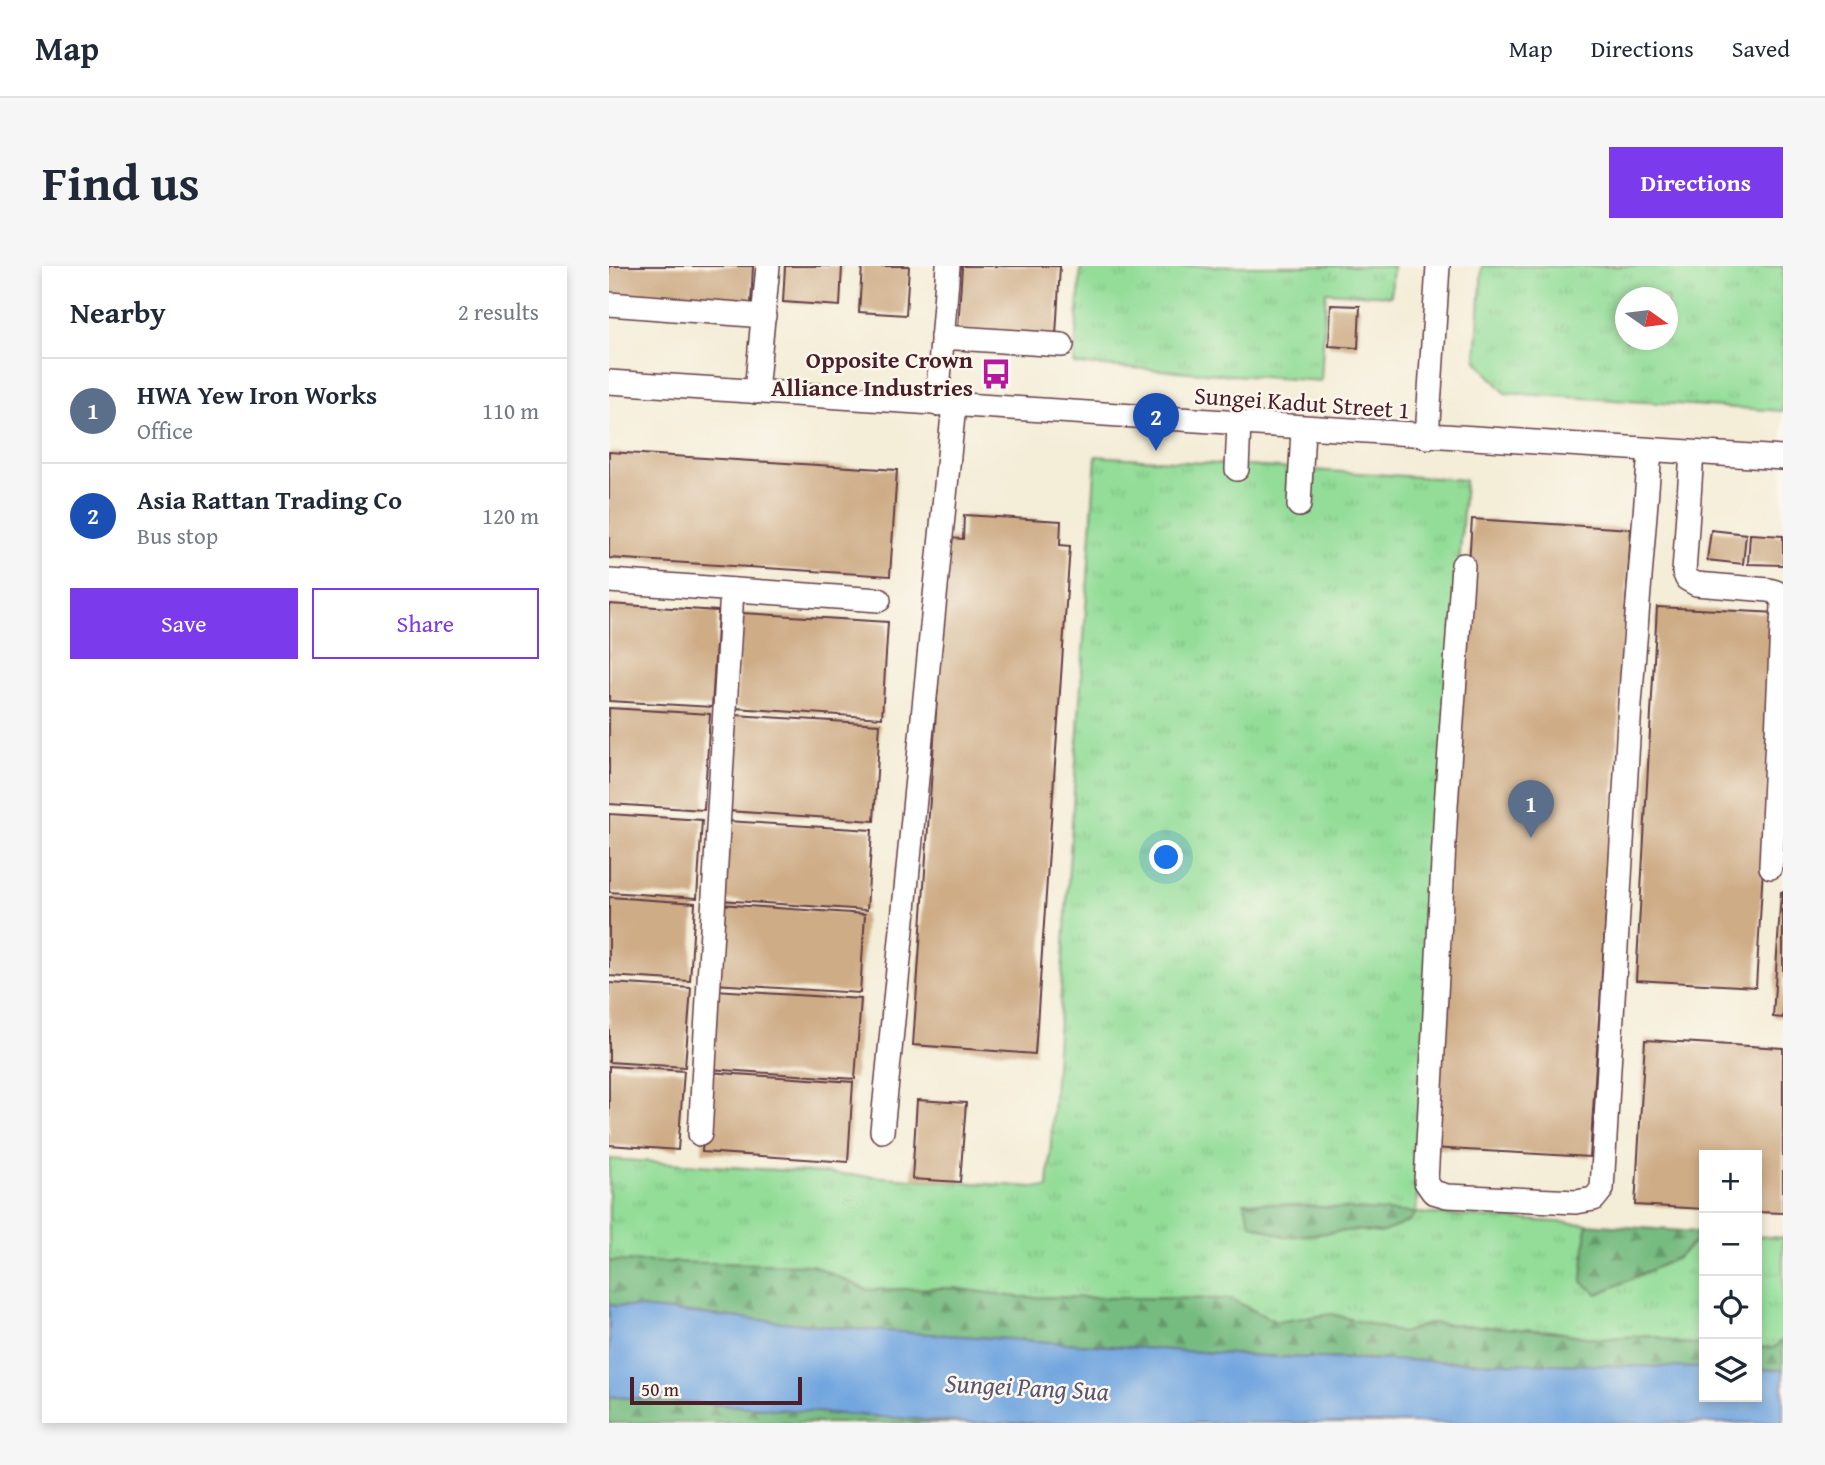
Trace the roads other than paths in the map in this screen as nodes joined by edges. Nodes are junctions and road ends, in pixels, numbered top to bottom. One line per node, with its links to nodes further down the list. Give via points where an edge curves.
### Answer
1 (768, 266): 5 (street)
2 (947, 266): 6 (street)
3 (1439, 266): 13 (street)
4 (609, 304): 5 (street)
5 (764, 316): 9 (street)
6 (942, 337): 7 (street); 10 (street)
7 (1062, 345)
8 (609, 382): 9 (street, Sungei Kadut Street 1)
9 (756, 392): 10 (street, Sungei Kadut Street 1)
10 (945, 405): 11 (street, Sungei Kadut Street 1); 25 (street)
11 (1239, 424): 12 (street, Sungei Kadut Street 1); 17 (street)
12 (1303, 429): 13 (street, Sungei Kadut Street 1); 18 (street)
13 (1427, 437): 14 (street, Sungei Kadut Street 1)
14 (1650, 451): 15 (street, Sungei Kadut Street 1); 19 (street, via 1630,704 1609,1100 1602,1189 1594,1199 1447,1196 1433,1192 1426,1182)
15 (1692, 453): 16 (street, Sungei Kadut Street 1); 23 (street, via 1687,579 1696,584 1769,590)
16 (1783, 458)
17 (1237, 469)
18 (1299, 505)
19 (1462, 565)
20 (609, 581): 21 (street)
21 (731, 590): 22 (street); 26 (street)
22 (879, 600)
23 (1783, 603): 24 (street)
24 (1771, 867)
25 (882, 1131)
26 (700, 1134)

